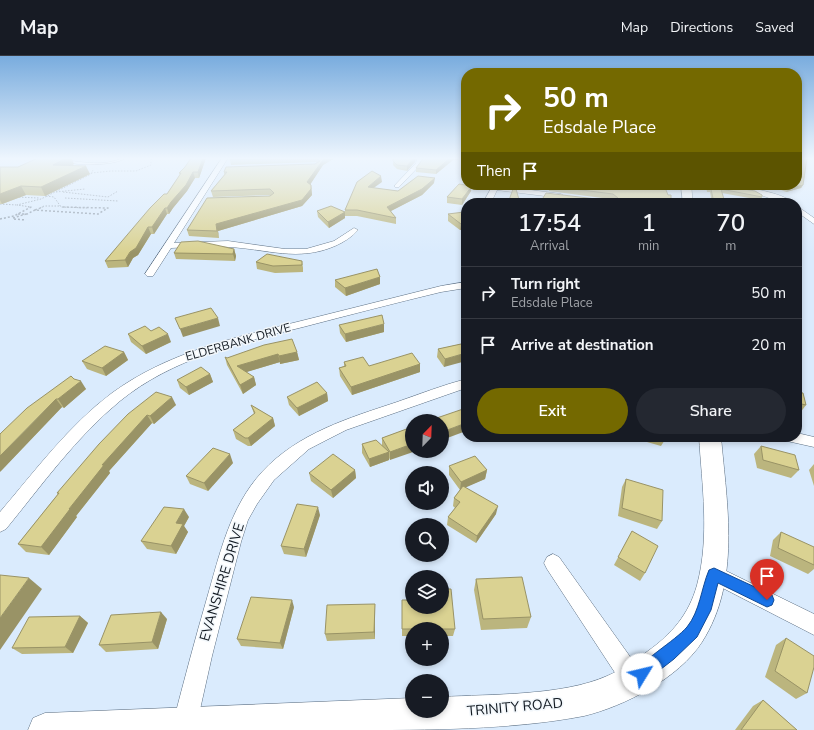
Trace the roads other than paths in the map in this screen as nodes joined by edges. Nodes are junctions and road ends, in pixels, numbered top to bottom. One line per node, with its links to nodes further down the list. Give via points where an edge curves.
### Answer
1 (209, 189): 9 (street)
2 (521, 190): 4 (street)
3 (749, 190): 5 (street)
4 (572, 198)
5 (776, 198)
6 (802, 212): 7 (street)
7 (814, 222)
8 (354, 230): 9 (street, via 335,244 303,251 273,251 227,244)
9 (170, 246): 10 (street)
10 (150, 274)
11 (461, 286): 16 (street, ELDERBANK DRIVE, via 227,343 193,353 158,369 130,386 97,414)
12 (461, 386): 22 (street, EVANSHIRE DRIVE, via 341,426 304,445 268,476 240,519 232,542)
13 (802, 439): 15 (street)
14 (710, 442): 18 (street, TRINITY ROAD, via 716,525)
15 (814, 442)
16 (0, 524)
17 (553, 563): 20 (street)
18 (714, 574): 19 (street); 20 (street, TRINITY ROAD, via 704,610 692,632 650,669)
19 (814, 625)
20 (633, 680): 21 (street, TRINITY ROAD, via 607,693 578,701)
21 (394, 723): 22 (street, TRINITY ROAD)
22 (185, 724): 23 (street, TRINITY ROAD)
23 (45, 730)

